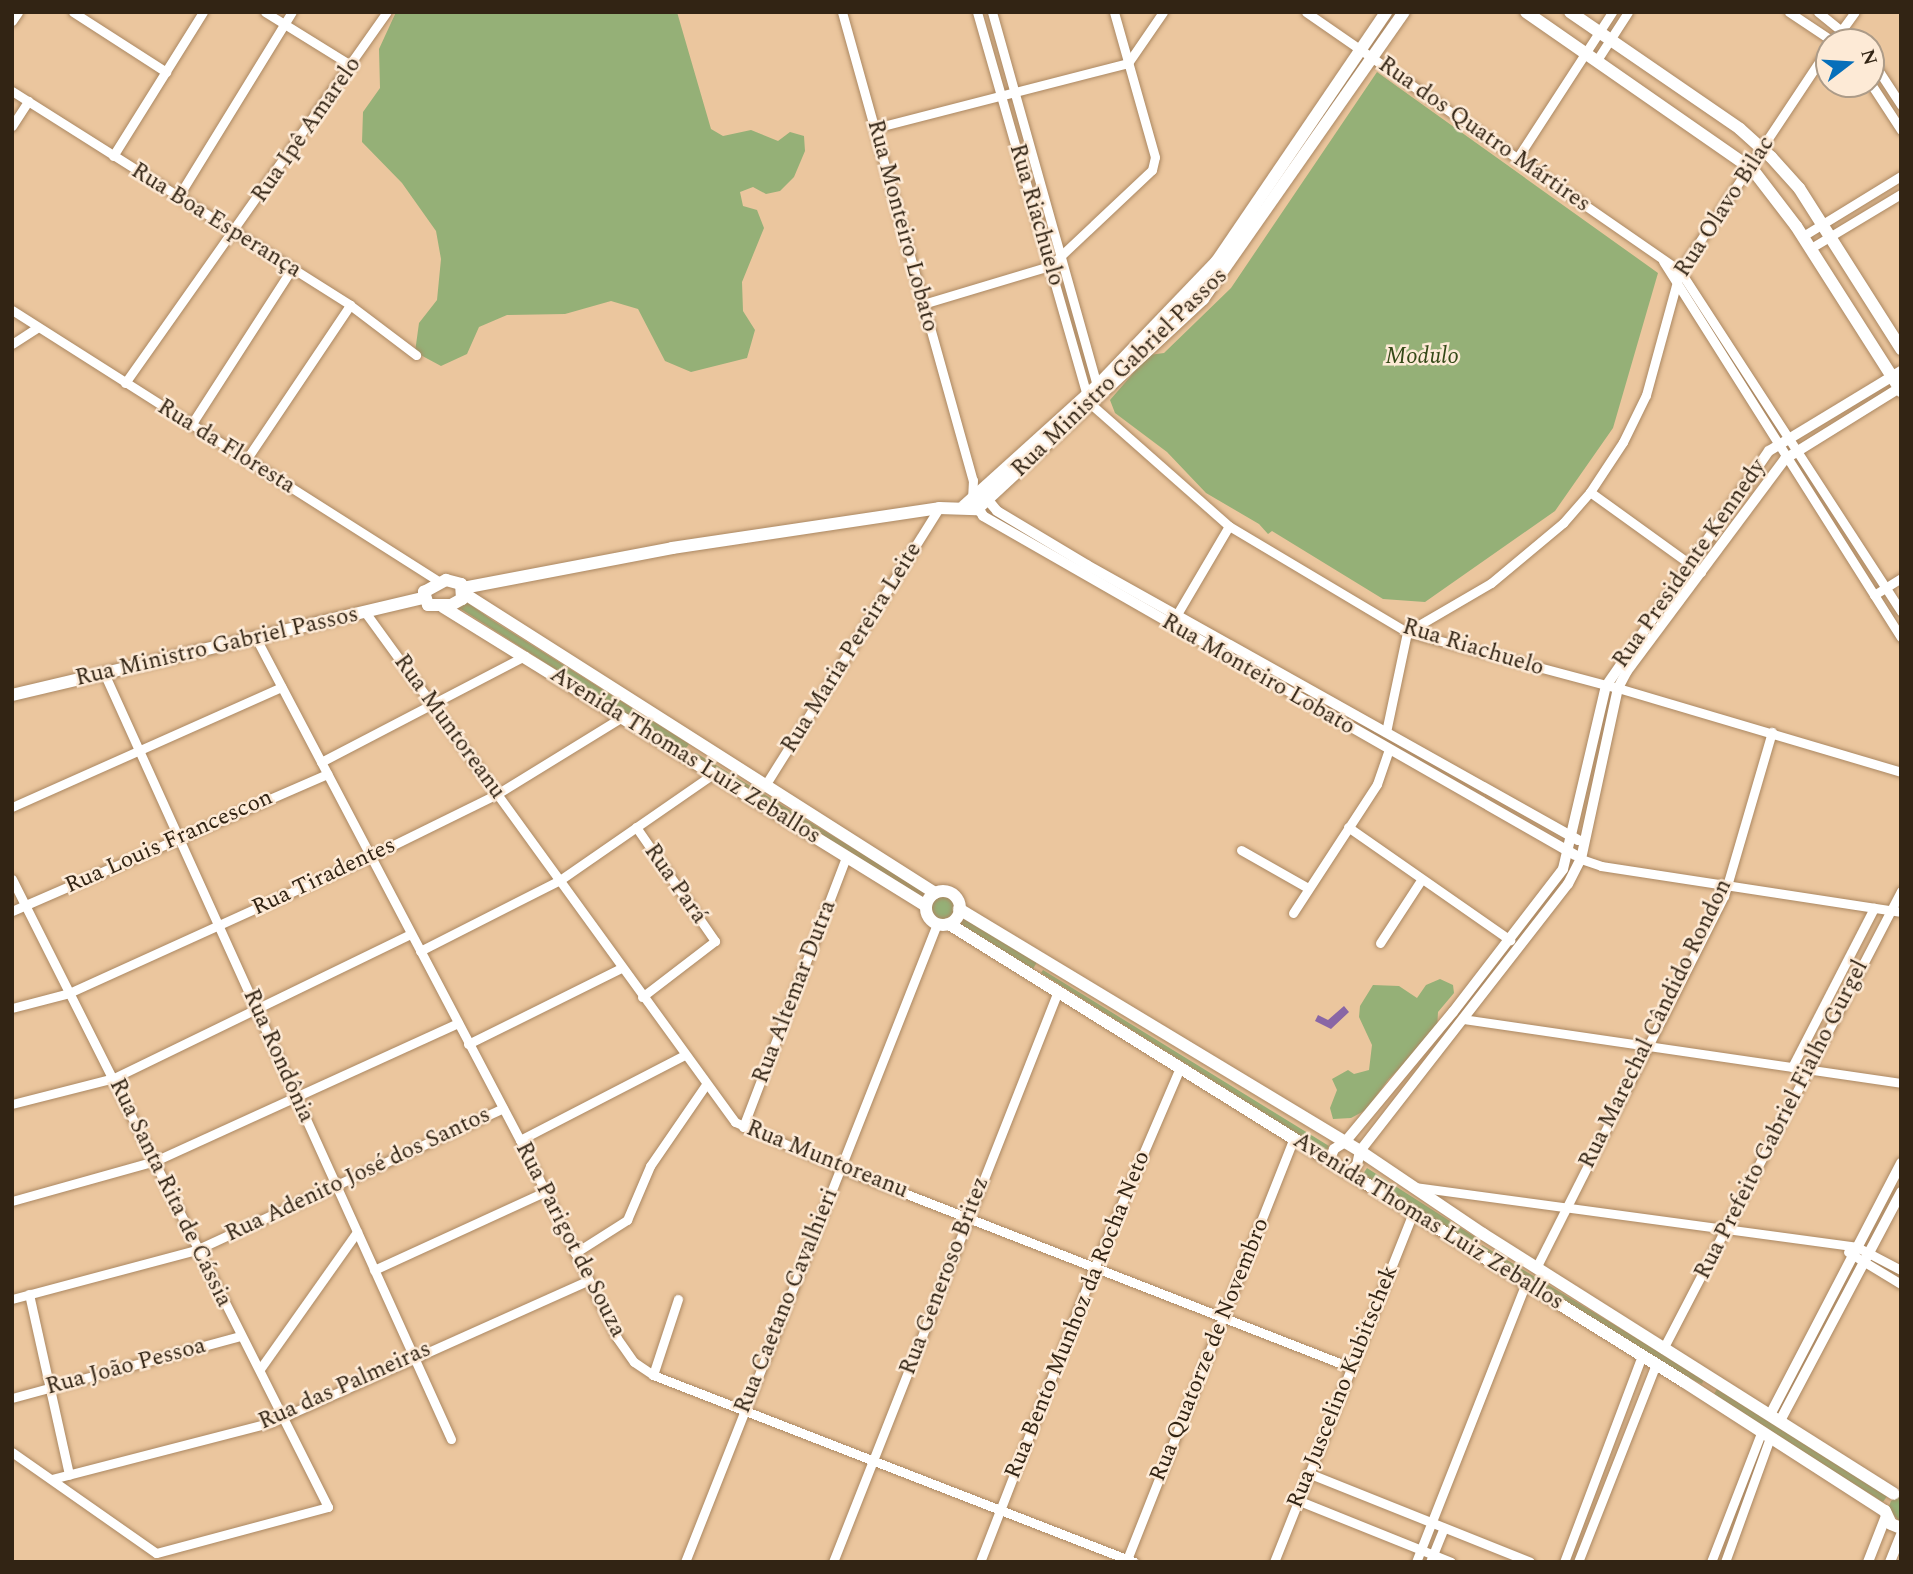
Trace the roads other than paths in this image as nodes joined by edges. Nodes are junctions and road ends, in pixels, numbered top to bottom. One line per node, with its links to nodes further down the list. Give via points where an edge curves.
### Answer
1 (18, 12): 22 (street)
2 (73, 12): 36 (street)
3 (203, 12): 36 (street)
4 (265, 12): 23 (street)
5 (292, 12): 23 (street)
6 (387, 12): 34 (street, Rua Ipê Amarelo)
7 (842, 12): 48 (street, Rua Monteiro Lobato)
8 (977, 12): 41 (street, Rua Riachuelo)
9 (992, 12): 39 (street, Rua Riachuelo)
10 (1114, 12): 33 (street)
11 (1163, 12): 33 (street)
12 (1306, 12): 29 (street, Rua dos Quatro Mártires)
13 (1386, 12): 29 (main road, Rua Ministro Gabriel Passos)
14 (1404, 12): 31 (main road, Rua Ministro Gabriel Passos)
15 (1527, 12): 30 (main road)
16 (1570, 12): 27 (main road)
17 (1612, 12): 27 (street)
18 (1628, 12): 28 (street)
19 (1789, 12): 26 (street)
20 (1818, 12): 24 (street)
21 (1855, 12): 25 (street)
22 (12, 21)
23 (285, 25): 34 (street); 56 (street)
24 (1842, 28)
25 (1844, 28)
26 (1815, 30)
27 (1598, 32): 28 (main road); 30 (street)
28 (1611, 39): 32 (street); 38 (main road)
29 (1361, 50): 31 (street, Rua dos Quatro Mártires); 43 (main road, Rua Ministro Gabriel Passos)
30 (1585, 51): 32 (main road); 52 (street)
31 (1373, 57): 43 (main road, Rua Ministro Gabriel Passos); 52 (street, Rua dos Quatro Mártires)
32 (1597, 60): 46 (main road)
33 (1128, 63): 39 (street); 61 (street, via 1155,163)
34 (352, 66): 58 (street, Rua Ipê Amarelo)
35 (1815, 68): 50 (street, Rua Olavo Bilac)
36 (166, 72): 51 (street)
37 (1885, 80): 45 (street)
38 (1683, 89): 46 (main road); 50 (main road)
39 (1015, 90): 41 (street); 61 (street, Rua Riachuelo)
40 (12, 91): 44 (street, Rua Boa Esperança)
41 (1001, 94): 48 (street); 63 (street, Rua Riachuelo)
42 (1880, 98): 49 (street)
43 (1337, 99): 79 (main road, Rua Ministro Gabriel Passos, via 1228,270)
44 (28, 101): 47 (street); 51 (street, Rua Boa Esperança)
45 (1901, 105)
46 (1670, 110): 53 (main road)
47 (12, 126)
48 (875, 128): 67 (street, Rua Monteiro Lobato)
49 (1901, 130)
50 (1762, 149): 53 (street, Rua Olavo Bilac); 57 (main road, via 1799,188)
51 (113, 156): 56 (street, Rua Boa Esperança)
52 (1518, 157): 62 (street, Rua dos Quatro Mártires)
53 (1749, 167): 60 (main road); 65 (street, Rua Olavo Bilac)
54 (1901, 176): 57 (street)
55 (1901, 194): 59 (street)
56 (178, 197): 58 (street, Rua Boa Esperança)
57 (1823, 224): 59 (main road); 60 (street)
58 (236, 232): 64 (street, Rua Boa Esperança); 77 (street, Rua Ipê Amarelo)
59 (1831, 236): 60 (street); 72 (main road)
60 (1807, 242): 74 (main road)
61 (1062, 254): 63 (street); 79 (street, Rua Riachuelo)
62 (1662, 259): 65 (street, Rua dos Quatro Mártires); 66 (street, Rua dos Quatro Mártires)
63 (1050, 266): 67 (street); 79 (street, Rua Riachuelo)
64 (292, 268): 68 (street, Rua Boa Esperança); 80 (street)
65 (1680, 271): 66 (street, Rua Olavo Bilac); 75 (street, Rua dos Quatro Mártires)
66 (1675, 282): 76 (street, Rua dos Quatro Mártires); 86 (street, Rua Olavo Bilac, via 1646,395)
67 (923, 304): 87 (street, Rua Monteiro Lobato)
68 (350, 306): 73 (street, Rua Boa Esperança); 85 (street)
69 (12, 310): 70 (street, Rua da Floresta)
70 (38, 327): 71 (street); 77 (street, Rua da Floresta)
71 (12, 344)
72 (1901, 349)
73 (416, 355)
74 (1896, 373): 78 (main road); 81 (street, Rua Presidente Kennedy)
75 (1748, 374): 76 (street); 81 (street, Rua dos Quatro Mártires)
76 (1737, 382): 82 (street, Rua dos Quatro Mártires)
77 (125, 383): 80 (street, Rua da Floresta)
78 (1900, 389): 83 (street, Rua Presidente Kennedy)
79 (1096, 398): 87 (main road, Rua Ministro Gabriel Passos); 89 (street, Rua Riachuelo)
80 (191, 425): 85 (street, Rua da Floresta)
81 (1788, 435): 82 (street, Rua Presidente Kennedy); 83 (street, Rua dos Quatro Mártires)
82 (1776, 444): 84 (street, Rua dos Quatro Mártires); 90 (street, Rua Presidente Kennedy)
83 (1798, 450): 84 (street, Rua Presidente Kennedy); 94 (street, Rua dos Quatro Mártires)
84 (1785, 459): 91 (street, Rua Presidente Kennedy); 96 (street, Rua dos Quatro Mártires)
85 (246, 460): 93 (street, Rua da Floresta)
86 (1590, 492): 90 (street); 102 (street, Rua Olavo Bilac, via 1563,523 1491,583)
87 (976, 497): 88 (main road); 101 (street, Rua Monteiro Lobato)
88 (939, 508): 95 (main road, via 672,548); 124 (street, Rua Maria Pereira Leite)
89 (1229, 526): 101 (street); 102 (street, Rua Riachuelo)
90 (1691, 565): 91 (street); 110 (street, Rua Presidente Kennedy)
91 (1701, 572): 110 (street, Rua Presidente Kennedy)
92 (1901, 578): 94 (street)
93 (440, 582): 95 (main road, via 454,580); 97 (main road, Rua Ministro Gabriel Passos, via 429,585)
94 (1886, 587): 96 (street); 99 (street, Rua dos Quatro Mártires)
95 (464, 591): 98 (main road, via 458,602); 116 (main road, Avenida Thomas Luiz Zeballos)
96 (1874, 595): 103 (street, Rua dos Quatro Mártires)
97 (423, 598): 98 (main road, via 428,606); 100 (main road, Rua Ministro Gabriel Passos)
98 (443, 607): 105 (main road, Avenida Thomas Luiz Zeballos)
99 (1901, 611)
100 (365, 612): 104 (main road, Rua Ministro Gabriel Passos); 112 (street, Rua Muntoreanu)
101 (1174, 620): 106 (street, Rua Monteiro Lobato); 107 (street, Rua Monteiro Lobato)
102 (1407, 632): 110 (street, Rua Riachuelo); 114 (street)
103 (1901, 637)
104 (257, 640): 108 (main road, Rua Ministro Gabriel Passos); 109 (street, Rua Parigot de Souza)
105 (525, 656): 112 (street); 113 (main road, Avenida Thomas Luiz Zeballos)
106 (1251, 656): 107 (street); 114 (street, Rua Monteiro Lobato)
107 (1245, 667): 118 (street, Rua Monteiro Lobato)
108 (104, 673): 111 (main road, Rua Ministro Gabriel Passos); 117 (street, Rua Rondônia)
109 (281, 687): 117 (street); 120 (street, Rua Parigot de Souza)
110 (1612, 687): 115 (street, Rua Riachuelo); 130 (street, Rua Presidente Kennedy)
111 (12, 695)
112 (433, 706): 120 (street); 125 (street, Rua Muntoreanu)
113 (622, 717): 119 (main road, Avenida Thomas Luiz Zeballos); 125 (street, Rua Tiradentes)
114 (1386, 732): 130 (street, Rua Monteiro Lobato)
115 (1772, 733): 121 (street, Rua Riachuelo); 139 (street, Rua Marechal Cândido Rondon)
116 (696, 744): 119 (main road); 124 (main road, Avenida Thomas Luiz Zeballos)
117 (139, 750): 126 (street); 129 (street, Rua Rondônia)
118 (1389, 750): 128 (street, via 1377,784); 132 (street, Rua Monteiro Lobato)
119 (685, 757): 123 (main road, Avenida Thomas Luiz Zeballos)
120 (321, 762): 122 (street, Rua Parigot de Souza)
121 (1901, 772)
122 (327, 774): 129 (street, Rua Louis Francescon); 133 (street, Rua Parigot de Souza)
123 (713, 774): 127 (street); 134 (main road, Avenida Thomas Luiz Zeballos)
124 (764, 787): 142 (main road, Avenida Thomas Luiz Zeballos)
125 (497, 794): 133 (street, Rua Tiradentes); 137 (street, Rua Muntoreanu)
126 (12, 807)
127 (636, 827): 137 (street); 164 (street, Rua Pará, via 715,941)
128 (1348, 827): 138 (street); 140 (street)
129 (177, 835): 144 (street, Rua Louis Francescon); 152 (street, Rua Rondônia)
130 (1578, 840): 132 (street, Rua Presidente Kennedy); 135 (street, Rua Presidente Kennedy)
131 (1241, 850): 140 (street)
132 (1569, 851): 135 (street, Rua Monteiro Lobato); 154 (street, Rua Presidente Kennedy, via 1549,890)
133 (371, 856): 152 (street, Rua Tiradentes); 153 (street, Rua Parigot de Souza)
134 (846, 857): 143 (main road, Avenida Thomas Luiz Zeballos); 181 (street, Rua Altemar Dutra)
135 (1581, 859): 139 (street); 167 (street, Rua Presidente Kennedy, via 1568,884)
136 (12, 879): 144 (street, Rua Santa Rita de Cássia)
137 (560, 880): 156 (street); 159 (street, Rua Muntoreanu)
138 (1421, 880): 154 (street); 155 (street)
139 (1728, 886): 145 (street); 170 (street, Rua Marechal Cândido Rondon)
140 (1308, 888): 150 (street)
141 (1901, 891): 148 (street, Rua Prefeito Gabriel Fialho Gurgel)
142 (935, 893): 143 (main road); 146 (main road, via 952,894)
143 (926, 906): 151 (main road, via 928,916)
144 (26, 907): 147 (street, Rua Louis Francescon); 163 (street, Rua Santa Rita de Cássia)
145 (1874, 908): 148 (street); 158 (street, Rua Prefeito Gabriel Fialho Gurgel)
146 (960, 909): 151 (main road); 157 (main road, Avenida Thomas Luiz Zeballos)
147 (12, 911)
148 (1890, 911): 149 (street); 160 (street, Rua Prefeito Gabriel Fialho Gurgel)
149 (1901, 912)
150 (1293, 913)
151 (943, 924): 161 (main road, Avenida Thomas Luiz Zeballos); 189 (street, Rua Caetano Cavalhieri)
152 (218, 925): 163 (street, Rua Tiradentes); 166 (street, Rua Rondônia)
153 (410, 934): 156 (street, Rua Parigot de Souza); 166 (street)
154 (1510, 940): 184 (street, Rua Presidente Kennedy)
155 (1380, 943)
156 (421, 951): 168 (street, Rua Parigot de Souza)
157 (1042, 960): 161 (main road); 184 (main road, Avenida Thomas Luiz Zeballos)
158 (1844, 966): 160 (street); 172 (street, Rua Prefeito Gabriel Fialho Gurgel)
159 (621, 968): 164 (street, Rua Muntoreanu); 169 (street)
160 (1857, 972): 174 (street, Rua Prefeito Gabriel Fialho Gurgel)
161 (1033, 976): 162 (main road, Avenida Thomas Luiz Zeballos)
162 (1058, 992): 173 (main road, Avenida Thomas Luiz Zeballos); 199 (street, Rua Generoso Britez)
163 (69, 993): 165 (street, Rua Tiradentes); 175 (street, Rua Santa Rita de Cássia)
164 (642, 998): 171 (street, Rua Muntoreanu)
165 (12, 1008)
166 (258, 1010): 175 (street); 178 (street, Rua Rondônia)
167 (1464, 1019): 170 (street); 185 (street, Rua Presidente Kennedy)
168 (458, 1023): 169 (street, Rua Parigot de Souza); 178 (street)
169 (468, 1044): 180 (street, Rua Parigot de Souza)
170 (1647, 1046): 172 (street); 197 (street, Rua Marechal Cândido Rondon)
171 (683, 1056): 177 (street, Rua Muntoreanu); 183 (street)
172 (1792, 1066): 174 (street)
173 (1180, 1068): 182 (main road, Avenida Thomas Luiz Zeballos); 208 (street, Rua Bento Munhoz da Rocha Neto)
174 (1806, 1069): 176 (street); 200 (street, Rua Prefeito Gabriel Fialho Gurgel)
175 (114, 1078): 179 (street); 186 (street, Rua Santa Rita de Cássia)
176 (1901, 1083)
177 (705, 1086): 181 (street, Rua Muntoreanu); 206 (street, via 650,1166 627,1220)
178 (297, 1100): 186 (street); 192 (street, Rua Rondônia)
179 (12, 1104)
180 (503, 1108): 183 (street, Rua Parigot de Souza); 192 (street, Rua Adenito José dos Santos)
181 (743, 1126): 189 (street, Rua Muntoreanu)
182 (1294, 1138): 187 (main road, Avenida Thomas Luiz Zeballos); 218 (street, Rua Quatorze de Novembro)
183 (520, 1140): 194 (street, Rua Parigot de Souza)
184 (1345, 1142): 185 (main road, Avenida Thomas Luiz Zeballos); 187 (street, Rua Presidente Kennedy, via 1334,1149)
185 (1360, 1151): 190 (street, Rua Presidente Kennedy, via 1357,1165); 193 (main road, Avenida Thomas Luiz Zeballos)
186 (155, 1161): 196 (street); 203 (street, Rua Santa Rita de Cássia)
187 (1329, 1161): 190 (main road, Avenida Thomas Luiz Zeballos)
188 (1901, 1163): 191 (street)
189 (840, 1168): 199 (street, Rua Muntoreanu); 233 (street, Rua Caetano Cavalhieri)
190 (1348, 1173): 198 (main road, Avenida Thomas Luiz Zeballos)
191 (1897, 1177): 205 (street)
192 (335, 1185): 201 (street, Rua Rondônia); 203 (street, Rua Adenito José dos Santos)
193 (1409, 1186): 197 (street); 202 (main road, Avenida Thomas Luiz Zeballos)
194 (544, 1192): 206 (street, Rua Parigot de Souza); 210 (street)
195 (1901, 1192): 207 (street)
196 (12, 1200)
197 (1565, 1206): 200 (street); 209 (street, Rua Marechal Cândido Rondon)
198 (1413, 1212): 204 (main road, Avenida Thomas Luiz Zeballos); 226 (street, Rua Juscelino Kubitschek)
199 (968, 1215): 208 (street, Rua Muntoreanu); 241 (street, Rua Generoso Britez)
200 (1726, 1231): 205 (street); 222 (street, Rua Prefeito Gabriel Fialho Gurgel)
201 (357, 1232): 210 (street, Rua Rondônia); 227 (street)
202 (1483, 1234): 204 (main road); 209 (main road, Avenida Thomas Luiz Zeballos)
203 (196, 1250): 215 (street, Rua Adenito José dos Santos); 221 (street, Rua Santa Rita de Cássia)
204 (1474, 1250): 213 (main road, Avenida Thomas Luiz Zeballos)
205 (1854, 1251): 207 (street); 219 (street)
206 (575, 1253): 212 (street, Rua Parigot de Souza)
207 (1866, 1258): 211 (street); 214 (street); 220 (street)
208 (1095, 1265): 218 (street, Rua Muntoreanu); 247 (street, Rua Bento Munhoz da Rocha Neto)
209 (1536, 1268): 222 (main road, Avenida Thomas Luiz Zeballos)
210 (374, 1270): 223 (street, Rua Rondônia)
211 (1901, 1270)
212 (590, 1280): 223 (street, Rua das Palmeiras); 228 (street, Rua Parigot de Souza, via 617,1338 634,1362)
213 (1526, 1283): 224 (main road, Avenida Thomas Luiz Zeballos); 249 (street)
214 (1901, 1284)
215 (29, 1294): 216 (street, Rua Adenito José dos Santos); 231 (street)
216 (12, 1298)
217 (678, 1298): 228 (street)
218 (1224, 1317): 226 (street, Rua Muntoreanu); 257 (street, Rua Quatorze de Novembro)
219 (1815, 1328): 220 (street); 235 (street)
220 (1826, 1334): 235 (street)
221 (240, 1336): 227 (street, Rua Santa Rita de Cássia); 231 (street, Rua João Pessoa)
222 (1663, 1349): 229 (main road, Avenida Thomas Luiz Zeballos)
223 (414, 1356): 234 (street, Rua das Palmeiras); 239 (street, Rua Rondônia)
224 (1642, 1356): 225 (main road, Avenida Thomas Luiz Zeballos); 236 (street)
225 (1656, 1364): 230 (main road, Avenida Thomas Luiz Zeballos); 237 (street)
226 (1350, 1367): 242 (street, Rua Juscelino Kubitschek)
227 (260, 1369): 234 (street, Rua Santa Rita de Cássia)
228 (653, 1375): 233 (street, Rua Parigot de Souza)
229 (1714, 1376): 230 (main road, via 1702,1386); 235 (main road, Avenida Thomas Luiz Zeballos)
230 (1683, 1381): 238 (main road, Avenida Thomas Luiz Zeballos)
231 (50, 1388): 232 (street, Rua João Pessoa); 243 (street)
232 (12, 1398)
233 (744, 1409): 241 (street, Rua Parigot de Souza); 258 (street, Rua Caetano Cavalhieri)
234 (283, 1416): 243 (street, Rua das Palmeiras); 244 (street, Rua Santa Rita de Cássia, via 328,1507 156,1553)
235 (1776, 1416): 245 (main road, Avenida Thomas Luiz Zeballos)
236 (1618, 1423): 237 (street); 265 (street)
237 (1629, 1427): 266 (street)
238 (1765, 1435): 248 (main road, Avenida Thomas Luiz Zeballos); 252 (street); 253 (street)
239 (451, 1439)
240 (12, 1452): 244 (street)
241 (873, 1462): 247 (street, Rua Parigot de Souza); 259 (street, Rua Generoso Britez)
242 (1308, 1473): 246 (street, Rua Juscelino Kubitschek); 249 (street)
243 (69, 1475): 244 (street, Rua das Palmeiras)
244 (52, 1479)
245 (1899, 1492): 248 (main road)
246 (1297, 1500): 255 (street); 261 (street, Rua Juscelino Kubitschek)
247 (1000, 1510): 257 (street, Rua Parigot de Souza); 260 (street, Rua Bento Munhoz da Rocha Neto)
248 (1886, 1514): 251 (main road, Avenida Thomas Luiz Zeballos); 269 (street)
249 (1431, 1523): 250 (street); 255 (street)
250 (1444, 1528): 256 (street); 264 (street)
251 (1901, 1528)
252 (1723, 1532): 253 (street); 267 (street)
253 (1734, 1537): 268 (street)
254 (1899, 1541): 270 (street)
255 (1421, 1550): 256 (street); 262 (street)
256 (1432, 1558): 263 (street)
257 (1129, 1561)
258 (685, 1562)
259 (833, 1562)
260 (980, 1562)
261 (1274, 1562)
262 (1416, 1562)
263 (1451, 1562)
264 (1530, 1562)
265 (1564, 1562)
266 (1578, 1562)
267 (1711, 1562)
268 (1725, 1562)
269 (1868, 1562)
270 (1890, 1562)

